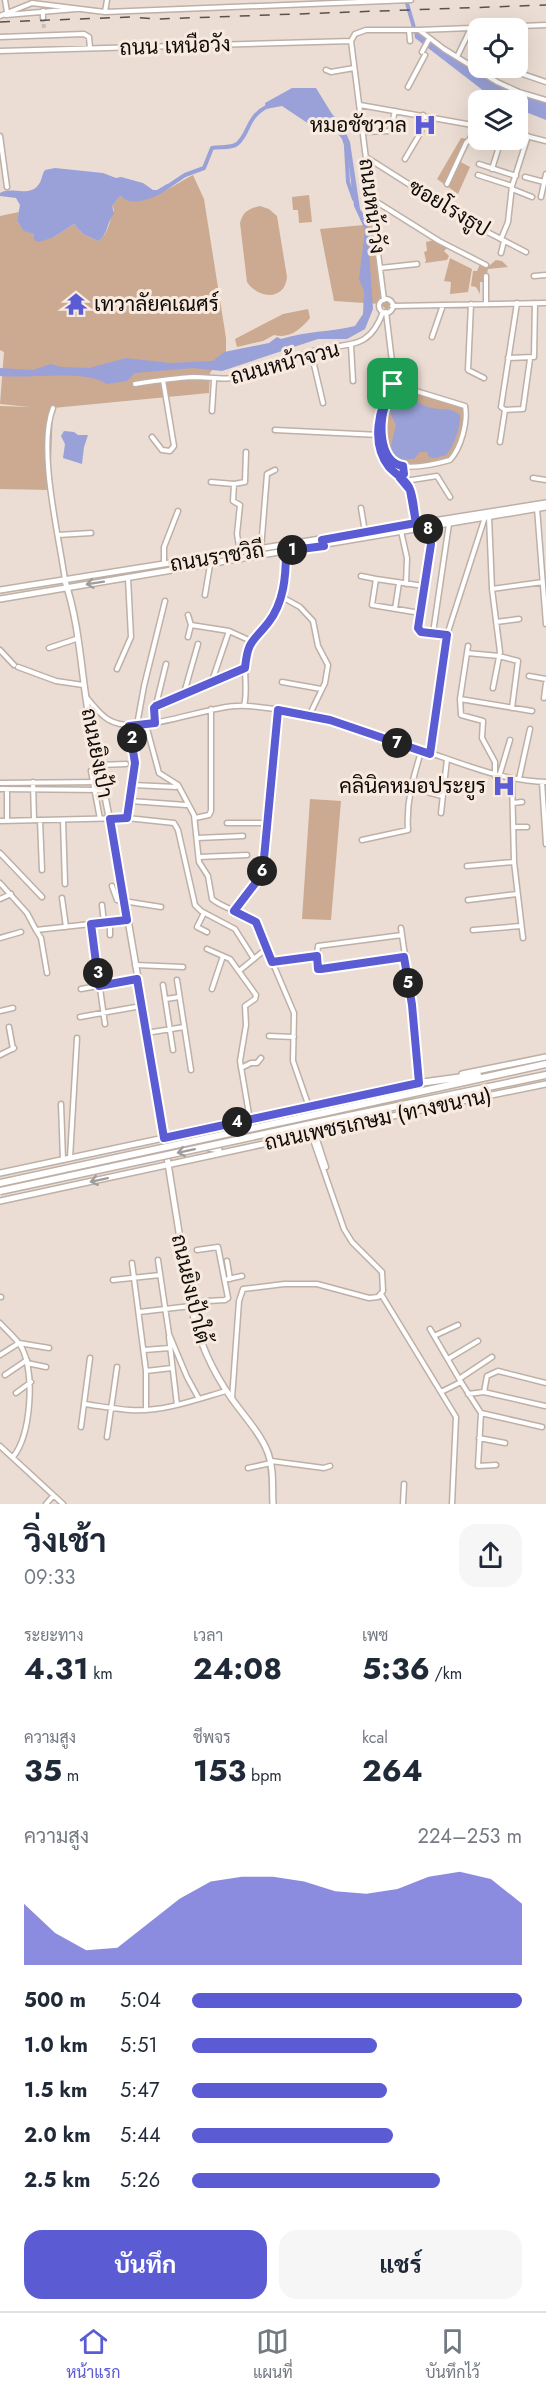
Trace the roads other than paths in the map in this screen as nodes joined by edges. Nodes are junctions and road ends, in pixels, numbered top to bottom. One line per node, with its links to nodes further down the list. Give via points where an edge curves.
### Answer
1 (5, 0): 11 (street)
2 (64, 0): 7 (street)
3 (107, 0): 10 (street)
4 (404, 0): 5 (street); 10 (street)
5 (410, 0)
6 (48, 2): 7 (street); 11 (street, via 32,3)
7 (64, 6): 8 (street)
8 (85, 9): 9 (street); 10 (street)
9 (43, 11): 11 (street); 12 (street)
10 (105, 12)
11 (3, 14)
12 (43, 18)
13 (546, 25): 14 (street)
14 (528, 26)
15 (44, 28): 20 (street)
16 (468, 28): 18 (street)
17 (410, 29): 18 (street); 23 (street, via 360,31); 24 (street)
18 (419, 29): 22 (street)
19 (468, 34): 27 (street)
20 (44, 35): 21 (street); 25 (street, via 87,35)
21 (0, 37)
22 (429, 40): 27 (street); 34 (street)
23 (351, 41): 25 (street, ถนน เหนือวัง); 29 (street, ถนนหน้าวัง)
24 (410, 41)
25 (90, 48): 26 (street, ถนน เหนือวัง)
26 (0, 51)
27 (457, 57): 28 (street)
28 (468, 64)
29 (354, 68): 30 (street); 36 (street, ถนนหน้าวัง)
30 (326, 70)
31 (528, 76): 33 (street)
32 (492, 78): 35 (street)
33 (546, 82)
34 (408, 87)
35 (546, 100)
36 (360, 105): 37 (street); 40 (street, ถนนหน้าวัง)
37 (394, 111): 38 (street); 40 (street, via 390,131)
38 (423, 116): 39 (street); 48 (street, via 421,132)
39 (468, 124)
40 (363, 132): 47 (street, ถนนหน้าวัง)
41 (0, 136): 57 (street)
42 (528, 136): 44 (street)
43 (468, 141): 56 (street)
44 (546, 141)
45 (498, 150): 50 (street)
46 (524, 150): 53 (street, ซอยโรงธูป)
47 (366, 157): 61 (street, ถนนหน้าวัง); 62 (street, ซอยโรงธูป)
48 (405, 159)
49 (479, 164): 50 (street)
50 (492, 169): 53 (street)
51 (546, 174): 55 (street)
52 (478, 175): 58 (street)
53 (516, 176): 58 (street, ซอยโรงธูป)
54 (525, 177): 55 (street)
55 (544, 182): 60 (street)
56 (447, 184)
57 (7, 187)
58 (512, 188): 59 (street); 62 (street, ซอยโรงธูป)
59 (532, 197)
60 (541, 197)
61 (372, 199): 66 (street, via 439,242); 67 (street, ถนนหน้าวัง)
62 (503, 240): 63 (street, ซอยโรงธูป); 64 (street)
63 (526, 252)
64 (501, 253)
65 (417, 264): 67 (street)
66 (486, 265)
67 (380, 268): 71 (street, ถนนหน้าวัง)
68 (486, 276): 76 (street)
69 (534, 276): 70 (street)
70 (546, 276)
71 (384, 300): 77 (street); 79 (street, ถนนหน้าวัง, via 379,305)
72 (517, 303): 73 (street); 76 (street); 83 (street)
73 (535, 303): 74 (street); 84 (street, via 534,355)
74 (546, 303)
75 (471, 304): 76 (street); 78 (street); 85 (street, via 468,370)
76 (486, 304)
77 (392, 306): 78 (street); 79 (street)
78 (443, 306): 80 (street)
79 (384, 312): 81 (street, ถนนหน้าจวน, via 366,340); 90 (street, ถนนหน้าวัง)
80 (432, 338)
81 (351, 345): 82 (street, ถนนหน้าจวน); 88 (street)
82 (311, 352): 87 (street, ถนนหน้าจวน, via 244,376); 92 (street)
83 (508, 358): 84 (street); 94 (street, via 501,407)
84 (530, 359): 94 (street, via 523,409)
85 (484, 378)
86 (164, 380): 87 (street, ถนนหน้าจวน); 89 (street, ถนนหน้าจวน); 98 (street, via 174,446 170,451 162,450)
87 (214, 380): 95 (street)
88 (353, 381)
89 (135, 384)
90 (393, 384): 91 (street); 97 (street, ถนนหน้าวัง, via 381,409)
91 (399, 386): 101 (street, via 387,402 382,434 386,454); 101 (street, via 459,403 467,413 458,448 450,460)
92 (322, 403)
93 (53, 408): 120 (street, via 48,438 49,479)
94 (505, 410): 99 (street)
95 (212, 411)
96 (276, 430): 97 (street)
97 (379, 435): 104 (street, ถนนหน้าวัง, via 385,461)
98 (152, 436)
99 (500, 442)
100 (246, 452): 107 (street, via 245,482)
101 (403, 466): 104 (street)
102 (275, 470): 124 (street, via 267,474)
103 (533, 478): 105 (street)
104 (402, 480): 108 (street, via 437,476); 114 (street, ถนนหน้าวัง, via 410,490)
105 (546, 480)
106 (211, 482): 107 (street)
107 (234, 484): 126 (street, via 233,501 240,505 237,534)
108 (450, 497)
109 (546, 503): 110 (main road, ถนนราชวิถี)
110 (537, 506): 113 (main road, ถนนราชวิถี); 114 (main road, ถนนราชวิถี); 122 (street)
111 (361, 508): 118 (street)
112 (178, 511): 127 (street, via 164,547)
113 (487, 517): 115 (main road, ถนนราชวิถี); 138 (street); 153 (street)
114 (416, 523): 116 (street); 118 (main road, ถนนราชวิถี)
115 (449, 523): 116 (main road, ถนนราชวิถี); 152 (street)
116 (427, 527): 117 (main road, ถนนราชวิถี); 136 (street, via 431,544)
117 (401, 531): 123 (main road, ถนนราชวิถี); 135 (street, via 407,558)
118 (365, 532): 123 (main road, ถนนราชวิถี)
119 (91, 533): 120 (street)
120 (58, 535): 132 (street)
121 (546, 537): 122 (street)
122 (539, 538): 133 (street)
123 (323, 543): 124 (main road, ถนนราชวิถี); 125 (main road, ถนนราชวิถี)
124 (261, 549): 126 (main road, ถนนราชวิถี)
125 (286, 551): 126 (main road, ถนนราชวิถี); 141 (street)
126 (241, 556): 127 (main road, ถนนราชวิถี); 128 (main road, ถนนราชวิถี)
127 (165, 565): 132 (main road, ถนนราชวิถี)
128 (210, 565): 130 (main road, ถนนราชวิถี); 140 (street)
129 (362, 576): 131 (street)
130 (128, 578): 137 (main road, ถนนราชวิถี, one-way to 137); 165 (street, via 131,637)
131 (376, 579): 134 (street); 144 (street, via 372,605)
132 (65, 581): 137 (main road, ถนนยิงเป้า); 139 (main road, ถนนราชวิถี)
133 (543, 582): 138 (street); 149 (street)
134 (399, 583): 135 (street); 144 (street)
135 (406, 584): 136 (street)
136 (424, 586): 145 (street)
137 (67, 588): 142 (main road, ถนนราชวิถี); 155 (main road, ถนนยิงเป้า)
138 (492, 589): 148 (street)
139 (0, 590)
140 (205, 595)
141 (282, 597): 156 (street, via 268,623); 172 (street, via 300,607 313,621 318,646 328,665)
142 (0, 599)
143 (165, 601): 188 (street)
144 (395, 609): 145 (street)
145 (420, 613): 152 (street, via 419,630)
146 (188, 615): 150 (street)
147 (519, 619): 148 (street)
148 (496, 622): 162 (street)
149 (546, 624)
150 (191, 625): 151 (street); 154 (street)
151 (229, 631): 156 (street); 168 (street)
152 (433, 633): 153 (street)
153 (447, 635): 193 (street)
154 (188, 637)
155 (76, 639): 159 (street); 170 (main road, ถนนยิงเป้า)
156 (251, 642): 164 (street)
157 (198, 644): 173 (street)
158 (468, 646): 161 (street)
159 (49, 648)
160 (0, 650): 170 (street, via 16,666 56,681)
161 (467, 653): 162 (street); 176 (street)
162 (499, 656): 171 (street); 180 (street, via 519,662)
163 (166, 664): 177 (street)
164 (245, 668): 168 (street); 178 (street)
165 (117, 669)
166 (529, 676): 167 (street)
167 (546, 681): 175 (street)
168 (212, 682): 173 (street)
169 (282, 682): 172 (street)
170 (83, 685): 174 (main road, ถนนยิงเป้า)
171 (493, 688)
172 (321, 689): 185 (street)
173 (184, 694): 177 (street)
174 (86, 698): 179 (street); 184 (main road, ถนนยิงเป้า)
175 (544, 698)
176 (460, 699): 180 (street); 198 (street, via 461,715 483,721 482,738 496,764)
177 (156, 706): 186 (street)
178 (244, 706): 181 (street); 182 (street)
179 (95, 708): 184 (street); 189 (street, via 110,721)
180 (512, 708): 183 (street)
181 (211, 709): 186 (street); 221 (street, via 211,811)
182 (278, 710): 185 (street); 230 (street)
183 (532, 711)
184 (88, 713): 196 (main road, ถนนยิงเป้า)
185 (309, 716): 192 (street)
186 (155, 723): 187 (street)
187 (146, 724): 188 (street); 218 (street, via 159,773 178,784)
188 (137, 725): 189 (street)
189 (129, 726): 206 (street, via 135,760)
190 (530, 729): 200 (street)
191 (510, 740): 198 (street)
192 (421, 752): 193 (street); 235 (street, via 410,787 408,830)
193 (430, 754): 194 (street)
194 (447, 759): 198 (street); 214 (street)
195 (126, 764): 196 (street)
196 (99, 765): 202 (main road, ถนนยิงเป้า)
197 (91, 771): 205 (street)
198 (497, 777): 199 (street)
199 (512, 779): 200 (street); 216 (street)
200 (519, 779): 203 (street)
201 (33, 782): 204 (street); 205 (street); 210 (street)
202 (102, 782): 205 (street); 211 (main road, ถนนยิงเป้า)
203 (544, 782): 236 (street)
204 (0, 783)
205 (94, 783): 212 (street)
206 (133, 784): 207 (street); 215 (street)
207 (176, 787)
208 (0, 789): 209 (street)
209 (7, 789): 210 (street); 224 (street)
210 (33, 789): 212 (street); 225 (street)
211 (104, 790): 212 (street); 223 (main road, ถนนยิงเป้า)
212 (95, 791): 222 (street)
213 (428, 792): 214 (street)
214 (442, 796): 219 (street)
215 (130, 801): 218 (street); 220 (street)
216 (513, 802): 217 (street); 231 (street)
217 (522, 802)
218 (187, 805): 221 (street)
219 (441, 813)
220 (127, 818): 223 (street); 256 (street, via 171,822 177,826 195,905)
221 (195, 818): 234 (street)
222 (100, 819): 223 (street); 227 (street)
223 (110, 819): 251 (main road, ถนนยิงเป้า)
224 (7, 820): 225 (street); 228 (street)
225 (34, 820): 226 (street)
226 (40, 820): 227 (street); 242 (street)
227 (63, 820): 244 (street)
228 (0, 821)
229 (227, 823): 230 (street)
230 (268, 823): 255 (street, via 261,874)
231 (513, 827): 232 (street); 240 (street)
232 (527, 827)
233 (243, 836): 234 (street)
234 (197, 838): 239 (street)
235 (362, 840)
236 (546, 844)
237 (0, 853): 248 (street)
238 (247, 855): 239 (street)
239 (199, 856): 255 (street, via 212,899)
240 (514, 862): 241 (street); 247 (street)
241 (467, 866)
242 (42, 870)
243 (0, 883): 246 (street)
244 (65, 884)
245 (112, 886): 251 (street, via 116,899)
246 (11, 894): 250 (street); 264 (street)
247 (517, 894): 252 (street); 261 (street)
248 (42, 897)
249 (62, 898): 262 (street)
250 (0, 899)
251 (124, 900): 254 (street); 257 (main road, ถนนยิงเป้า)
252 (468, 900)
253 (102, 905): 259 (street)
254 (161, 907)
255 (234, 911): 273 (street, via 256,922)
256 (204, 913): 267 (street, via 197,927); 277 (street, via 235,929)
257 (127, 920): 258 (street); 279 (main road, ถนนยิงเป้า)
258 (110, 922): 259 (street); 268 (street)
259 (104, 923): 260 (street)
260 (91, 924): 262 (street); 286 (street)
261 (521, 926): 265 (street); 271 (street)
262 (66, 927): 264 (street)
263 (401, 928): 269 (street)
264 (36, 930): 282 (street)
265 (473, 930)
266 (21, 932): 270 (street)
267 (207, 933)
268 (110, 935)
269 (402, 935): 275 (street, via 318,946); 276 (street)
270 (0, 938)
271 (523, 938)
272 (207, 949): 274 (street)
273 (266, 949): 277 (street); 278 (street)
274 (223, 956): 281 (street); 288 (street)
275 (317, 956): 276 (street, via 320,969); 278 (street)
276 (404, 957): 314 (street)
277 (254, 959): 281 (street)
278 (272, 962): 302 (street, via 294,1014)
279 (134, 965): 280 (street); 283 (main road, ถนนยิงเป้า)
280 (183, 967)
281 (239, 971): 309 (street, via 256,995 245,1006)
282 (47, 974)
283 (137, 979): 286 (street); 291 (main road, ถนนยิงเป้า)
284 (177, 980): 289 (street)
285 (163, 985): 290 (street)
286 (99, 986): 287 (street); 294 (street)
287 (81, 989)
288 (212, 989)
289 (179, 997): 290 (street); 298 (street)
290 (166, 999): 299 (street)
291 (141, 1006): 294 (street); 300 (main road, ถนนยิงเป้า)
292 (13, 1008): 293 (street)
293 (0, 1011)
294 (103, 1013): 295 (street); 296 (street)
295 (80, 1017)
296 (105, 1024)
297 (9, 1027): 305 (street, via 14,1048)
298 (184, 1027): 299 (street); 311 (street)
299 (170, 1029): 300 (street); 304 (street)
300 (145, 1033): 322 (main road, ถนนยิงเป้า)
301 (269, 1036): 302 (street)
302 (294, 1036): 317 (street, via 293,1061)
303 (77, 1038): 325 (street)
304 (173, 1050)
305 (0, 1055)
306 (546, 1057): 314 (main road, ถนนเพชรเกษม (ทางขนาน))
307 (261, 1058): 309 (street)
308 (546, 1064): 310 (highway)
309 (241, 1068): 319 (street)
310 (523, 1069): 314 (highway); 329 (highway, bridge)
311 (191, 1070)
312 (546, 1075): 313 (highway)
313 (526, 1080): 318 (highway); 330 (highway, one-way to 330, bridge)
314 (419, 1083): 317 (main road, ถนนเพชรเกษม (ทางขนาน))
315 (546, 1084): 318 (main road, ถนนเพชรเกษม (ทางขนาน))
316 (61, 1104): 325 (street)
317 (309, 1107): 319 (main road, ถนนเพชรเกษม (ทางขนาน))
318 (427, 1109): 321 (main road, ถนนเพชรเกษม (ทางขนาน))
319 (250, 1120): 320 (main road, ถนนเพชรเกษม (ทางขนาน))
320 (235, 1123): 322 (main road, ถนนเพชรเกษม (ทางขนาน)); 323 (main road, via 212,1133 207,1144 216,1150)
321 (313, 1134): 323 (main road, ถนนเพชรเกษม (ทางขนาน)); 341 (street, via 348,1234 382,1272)
322 (164, 1138): 324 (main road, ถนนเพชรเกษม (ทางขนาน)); 326 (main road, ถนนยิงเป้าใต้)
323 (245, 1148): 326 (main road, ถนนเพชรเกษม (ทางขนาน))
324 (110, 1150): 325 (main road, ถนนเพชรเกษม (ทางขนาน)); 328 (main road, via 126,1149 132,1155 131,1165)
325 (67, 1159): 327 (main road, ถนนเพชรเกษม (ทางขนาน))
326 (167, 1165): 328 (main road, ถนนเพชรเกษม (ทางขนาน)); 342 (main road, ถนนยิงเป้าใต้)
327 (0, 1173)
328 (121, 1175): 331 (main road, ถนนเพชรเกษม (ทางขนาน), one-way to 331)
329 (0, 1183)
330 (0, 1191)
331 (0, 1201)
332 (197, 1250): 339 (street, via 218,1247)
333 (158, 1260): 336 (street)
334 (227, 1261): 339 (street)
335 (132, 1263): 338 (street)
336 (160, 1275): 338 (street); 343 (street)
337 (242, 1276): 339 (street)
338 (134, 1278): 340 (street); 344 (street)
339 (227, 1279): 342 (street, via 227,1299)
340 (114, 1280)
341 (381, 1294): 371 (street); 376 (street, via 363,1298 310,1284 243,1289 238,1302)
342 (190, 1304): 343 (street); 370 (main road, ถนนยิงเป้าใต้, via 202,1345)
343 (164, 1310): 344 (street); 350 (street)
344 (139, 1312): 356 (street)
345 (0, 1323): 347 (street)
346 (458, 1324): 351 (street)
347 (5, 1329): 349 (street); 353 (street)
348 (430, 1329): 351 (street)
349 (0, 1332)
350 (169, 1334): 355 (street); 375 (street)
351 (434, 1336): 360 (street)
352 (478, 1341): 360 (street)
353 (19, 1343): 354 (street); 357 (street); 361 (street)
354 (49, 1348)
355 (170, 1348): 356 (street); 364 (street)
356 (144, 1350): 365 (street)
357 (0, 1355)
358 (90, 1358): 377 (street)
359 (492, 1358): 367 (street)
360 (448, 1359): 367 (street)
361 (27, 1362): 362 (street); 366 (street); 368 (street)
362 (46, 1367)
363 (117, 1367): 380 (street)
364 (172, 1368): 365 (street); 378 (street)
365 (146, 1371): 381 (street)
366 (5, 1375)
367 (460, 1380): 371 (street); 374 (street)
368 (31, 1382): 373 (street); 389 (street, via 23,1435)
369 (546, 1383): 372 (street, via 498,1371 487,1376)
370 (226, 1390): 375 (street); 376 (main road, ถนนยิงเป้าใต้)
371 (441, 1392): 400 (street, via 456,1420)
372 (484, 1392): 374 (street); 379 (street)
373 (16, 1393)
374 (468, 1394): 382 (street)
375 (199, 1399): 378 (street)
376 (232, 1400): 390 (main road, ถนนยิงเป้าใต้, via 261,1440)
377 (84, 1404): 380 (street); 383 (street)
378 (177, 1405): 381 (street)
379 (545, 1406)
380 (111, 1407): 381 (street); 385 (street)
381 (146, 1409)
382 (481, 1413): 384 (street); 386 (street)
383 (81, 1427)
384 (542, 1427)
385 (107, 1437)
386 (479, 1438): 387 (street); 391 (street, via 478,1466)
387 (505, 1443)
388 (0, 1446): 389 (street)
389 (13, 1457): 395 (street)
390 (271, 1462): 392 (street); 393 (street); 398 (main road, ถนนยิงเป้าใต้)
391 (496, 1465)
392 (330, 1466)
393 (248, 1468)
394 (404, 1484): 399 (street)
395 (52, 1496): 396 (street); 397 (street)
396 (46, 1504)
397 (63, 1504)
398 (273, 1504)
399 (402, 1504)
400 (452, 1504)

